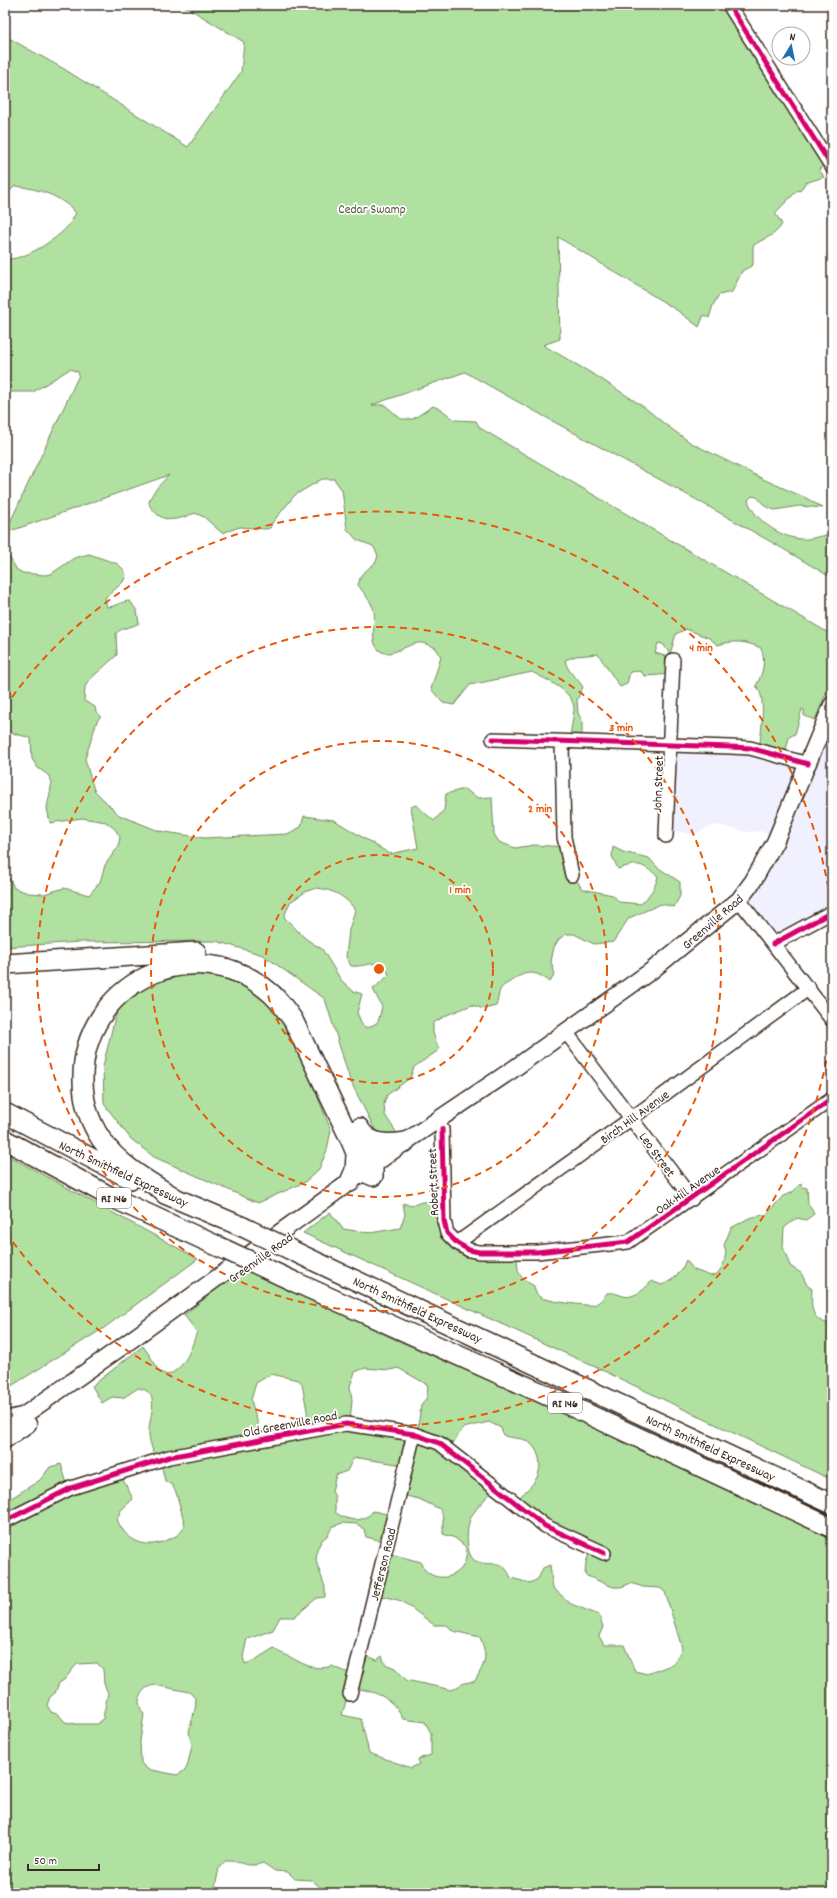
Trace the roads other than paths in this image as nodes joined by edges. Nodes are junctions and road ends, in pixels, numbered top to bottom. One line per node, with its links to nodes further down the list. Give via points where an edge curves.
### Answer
1 (729, 5): 2 (street)
2 (832, 167)
3 (673, 660): 7 (street, John Street)
4 (832, 705): 8 (main road, Greenville Road)
5 (493, 739): 6 (street)
6 (562, 742): 7 (street); 10 (street, via 564,837)
7 (670, 745): 8 (street, via 750,748); 9 (street, John Street)
8 (808, 764): 11 (main road, Greenville Road, via 775,842)
9 (666, 836)
10 (572, 874)
11 (739, 900): 13 (street); 17 (main road, Greenville Road, via 651,971)
12 (832, 912): 13 (street)
13 (773, 944): 15 (street)
14 (5, 964): 23 (highway, via 202,952 249,964 271,977 295,1001)
15 (809, 988): 16 (street); 21 (street, Birch Hill Avenue)
16 (832, 1020)
17 (566, 1032): 18 (main road, Greenville Road); 21 (street, Leo Street)
18 (512, 1070): 22 (main road, Greenville Road); 25 (main road, Greenville Road)
19 (832, 1099): 30 (street, Oak Hill Avenue)
20 (5, 1113): 29 (highway, North Smithfield Expressway / RI 146, via 88,1158)
21 (632, 1118): 30 (street, Leo Street); 31 (street, Birch Hill Avenue)
22 (442, 1129): 28 (main road, Greenville Road); 31 (street, Robert Street, via 444,1221 447,1233)
23 (362, 1133): 25 (highway, via 371,1141 389,1144); 28 (highway)
24 (5, 1140): 27 (highway, North Smithfield Expressway / RI 146)
25 (405, 1142): 28 (main road, Greenville Road)
26 (5, 1143): 27 (highway)
27 (28, 1153): 38 (highway, North Smithfield Expressway / RI 146, bridge, via 111,1197 568,1404)
28 (365, 1174): 29 (highway, via 355,1170 356,1154 293,1020 280,1002 258,983 229,970 195,964 160,970 124,989 100,1016 84,1058 83,1093 86,1110 94,1127 111,1151 135,1172); 33 (main road, Greenville Road); 35 (main road, Greenville Road)
29 (177, 1199): 36 (highway, North Smithfield Expressway / RI 146, bridge, via 244,1227)
30 (692, 1199): 32 (street, Oak Hill Avenue, via 628,1242)
31 (457, 1243): 32 (street, Robert Street, via 479,1252)
32 (537, 1252)
33 (10, 1423)
34 (414, 1434): 37 (street, Old Greenville Road, via 346,1424 169,1457 71,1488); 39 (street, Old Greenville Road, via 439,1443 545,1526); 40 (street, Jefferson Road)
35 (5, 1440)
36 (832, 1504)
37 (5, 1521)
38 (832, 1528)
39 (604, 1553)
40 (350, 1694)

